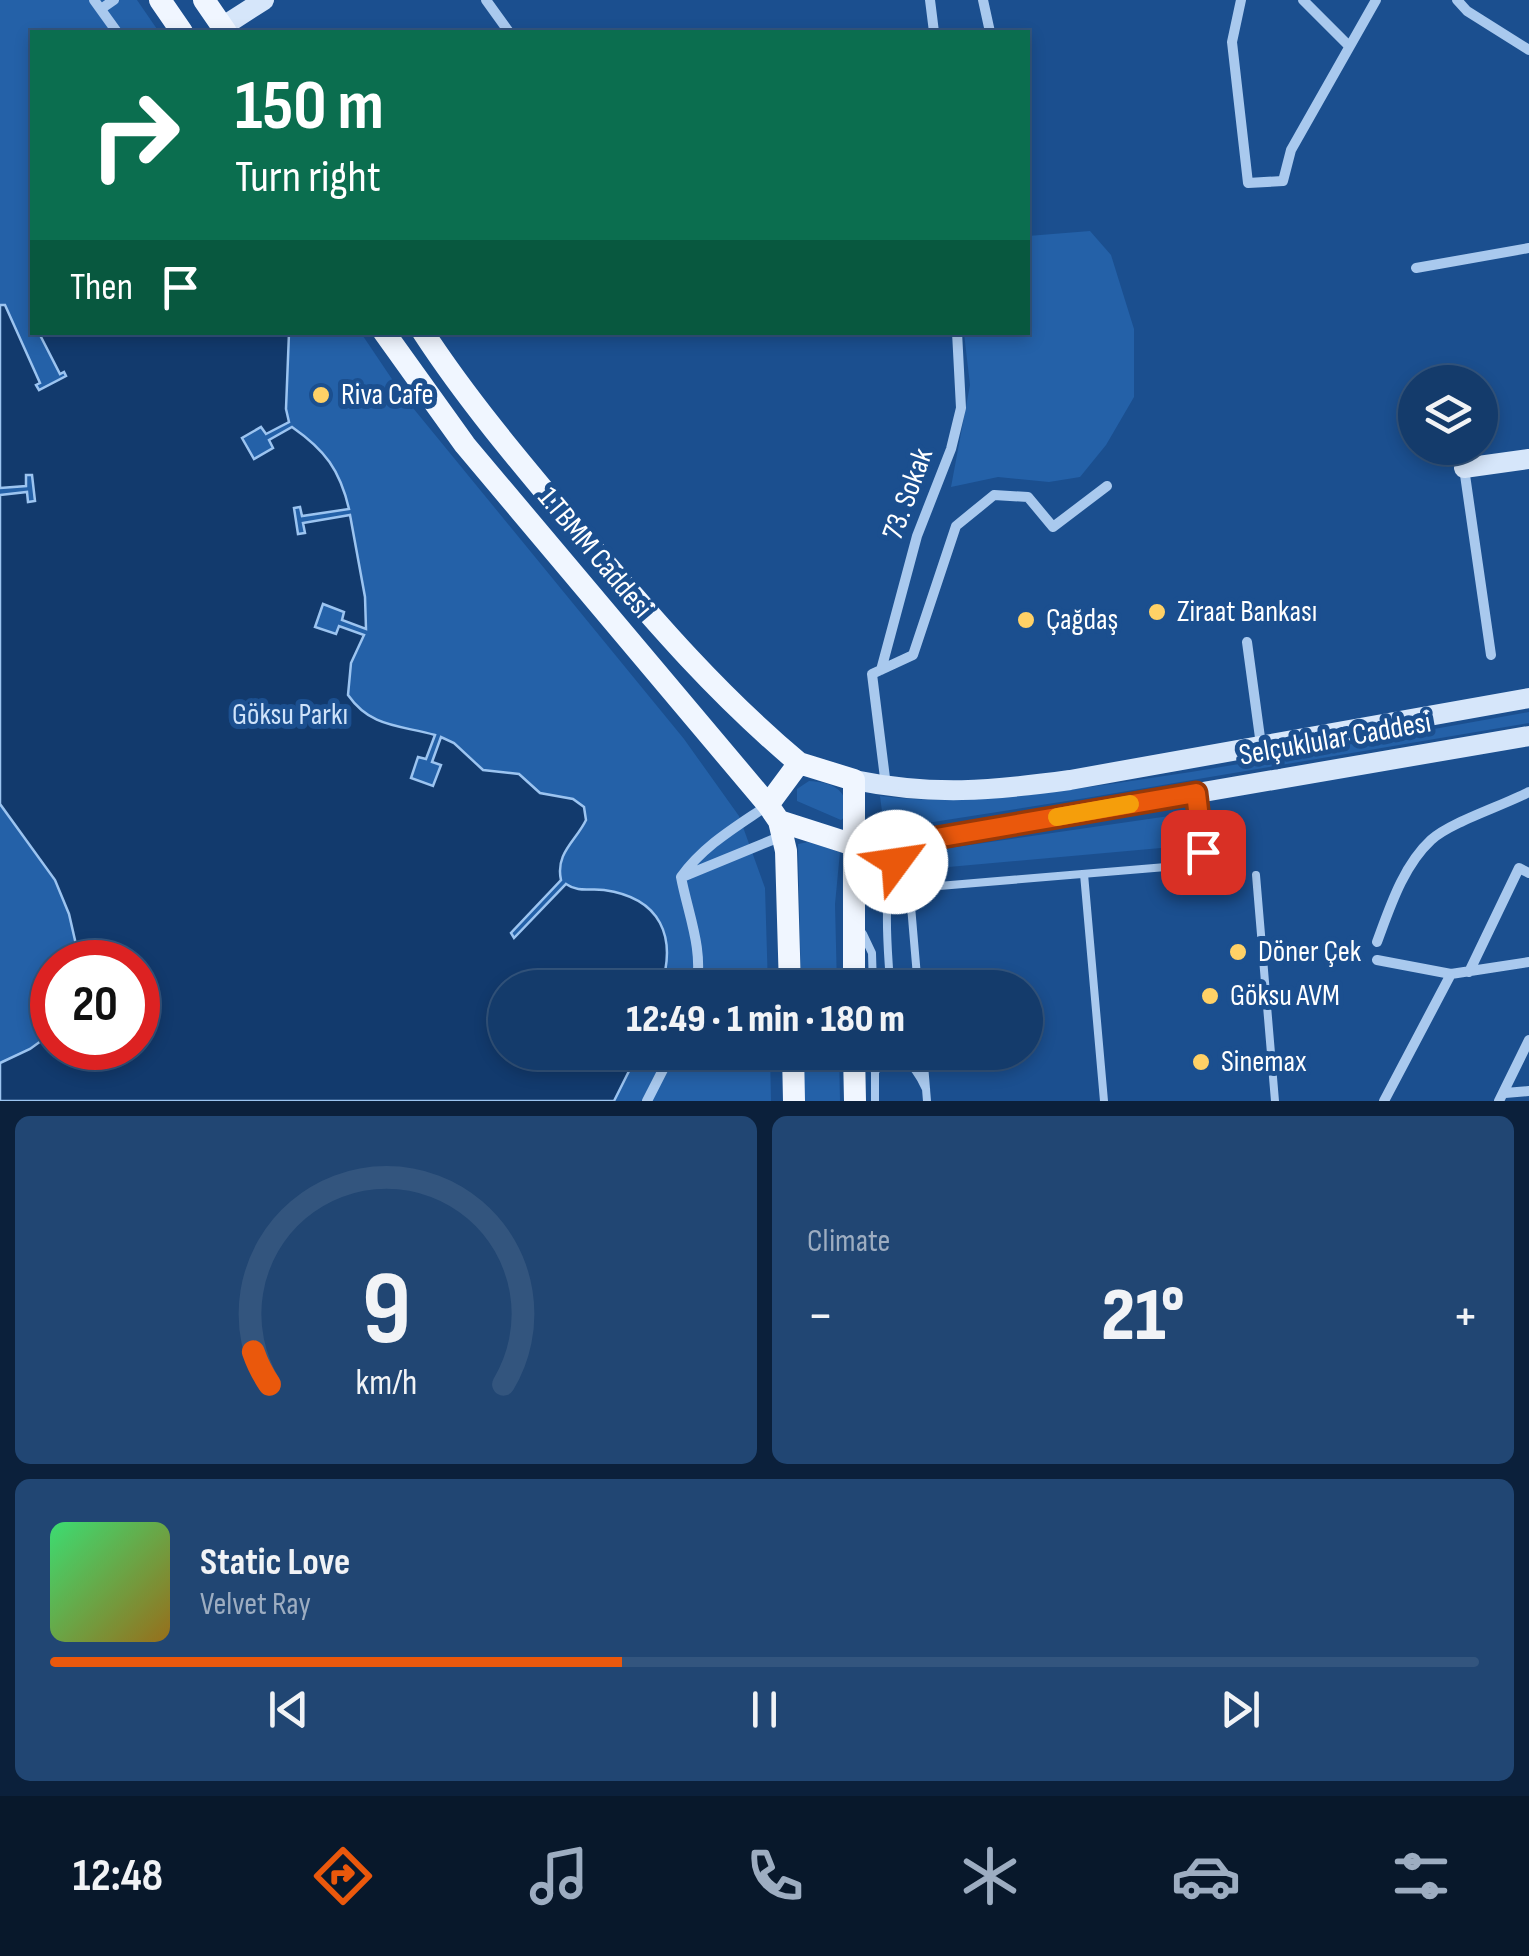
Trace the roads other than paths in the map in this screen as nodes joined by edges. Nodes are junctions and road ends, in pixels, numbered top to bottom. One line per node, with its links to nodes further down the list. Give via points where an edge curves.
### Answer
1 (114, 0): 12 (street)
2 (160, 0): 14 (main road)
3 (204, 0): 15 (main road)
4 (264, 0): 15 (main road)
5 (486, 0): 16 (street)
6 (930, 0): 17 (street)
7 (982, 0): 18 (street)
8 (1241, 0): 19 (street, via 1232,42 1248,183 1283,180 1291,150)
9 (1303, 0): 19 (street)
10 (1376, 0): 19 (street)
11 (1457, 0): 20 (street)
12 (97, 4): 13 (street)
13 (116, 30)
14 (181, 30)
15 (224, 30)
16 (508, 30)
17 (934, 30)
18 (990, 30)
19 (1350, 46)
20 (1529, 50)
21 (1529, 248): 22 (street)
22 (1416, 268)
23 (386, 335): 40 (main road, 1.TBMM Caddesi, via 465,445)
24 (425, 335): 35 (main road, 1.TBMM Caddesi, via 497,435 684,655)
25 (957, 335): 31 (street, 73. Sokak, via 961,408 917,536)
26 (1529, 459): 27 (main road)
27 (1464, 468): 30 (street)
28 (1107, 486): 31 (street, via 1053,527 1028,497 994,495 968,516 956,526 914,655)
29 (1248, 642): 34 (street)
30 (1491, 655)
31 (882, 670): 37 (street, 73. Sokak, via 872,674)
32 (1529, 698): 34 (main road, Selçuklular Caddesi)
33 (1529, 736): 39 (main road, Selçuklular Caddesi)
34 (1261, 746): 37 (main road, Selçuklular Caddesi, via 1003,789)
35 (799, 762): 36 (main road); 40 (main road)
36 (854, 780): 37 (main road, Selçuklular Caddesi); 42 (main road)
37 (886, 786)
38 (1529, 792): 48 (street, via 1430,840 1399,884)
39 (1196, 793): 41 (main road, Selçuklular Caddesi); 44 (lane, via 1203,852 1198,862)
40 (776, 821): 42 (main road); 46 (street); 46 (street, via 715,841); 52 (main road, via 786,851)
41 (913, 842): 42 (main road, Selçuklular Caddesi); 55 (lane, via 896,862 888,888)
42 (854, 845): 47 (main road)
43 (1529, 873): 57 (street, via 1519,868)
44 (1084, 874): 56 (lane, via 927,887 911,906); 74 (lane)
45 (1256, 875): 75 (lane)
46 (681, 877): 51 (street)
47 (853, 920): 53 (main road); 54 (lane, via 872,953)
48 (1377, 942)
49 (1377, 960): 58 (street)
50 (1529, 962): 57 (street)
51 (698, 970)
52 (789, 970)
53 (854, 970)
54 (872, 970)
55 (890, 970)
56 (916, 970)
57 (1469, 972): 58 (street)
58 (1451, 974): 76 (street)
59 (1529, 1040): 60 (street)
60 (1525, 1061): 68 (street)
61 (663, 1070): 69 (street)
62 (793, 1070): 70 (main road)
63 (854, 1070): 71 (main road)
64 (924, 1070): 66 (lane)
65 (876, 1072): 66 (lane, via 890,1057 903,1058); 72 (lane)
66 (926, 1089): 73 (lane)
67 (1529, 1091): 68 (street)
68 (1502, 1097)
69 (647, 1101)
70 (794, 1101)
71 (855, 1101)
72 (875, 1101)
73 (927, 1101)
74 (1104, 1101)
75 (1275, 1101)
76 (1384, 1101)

